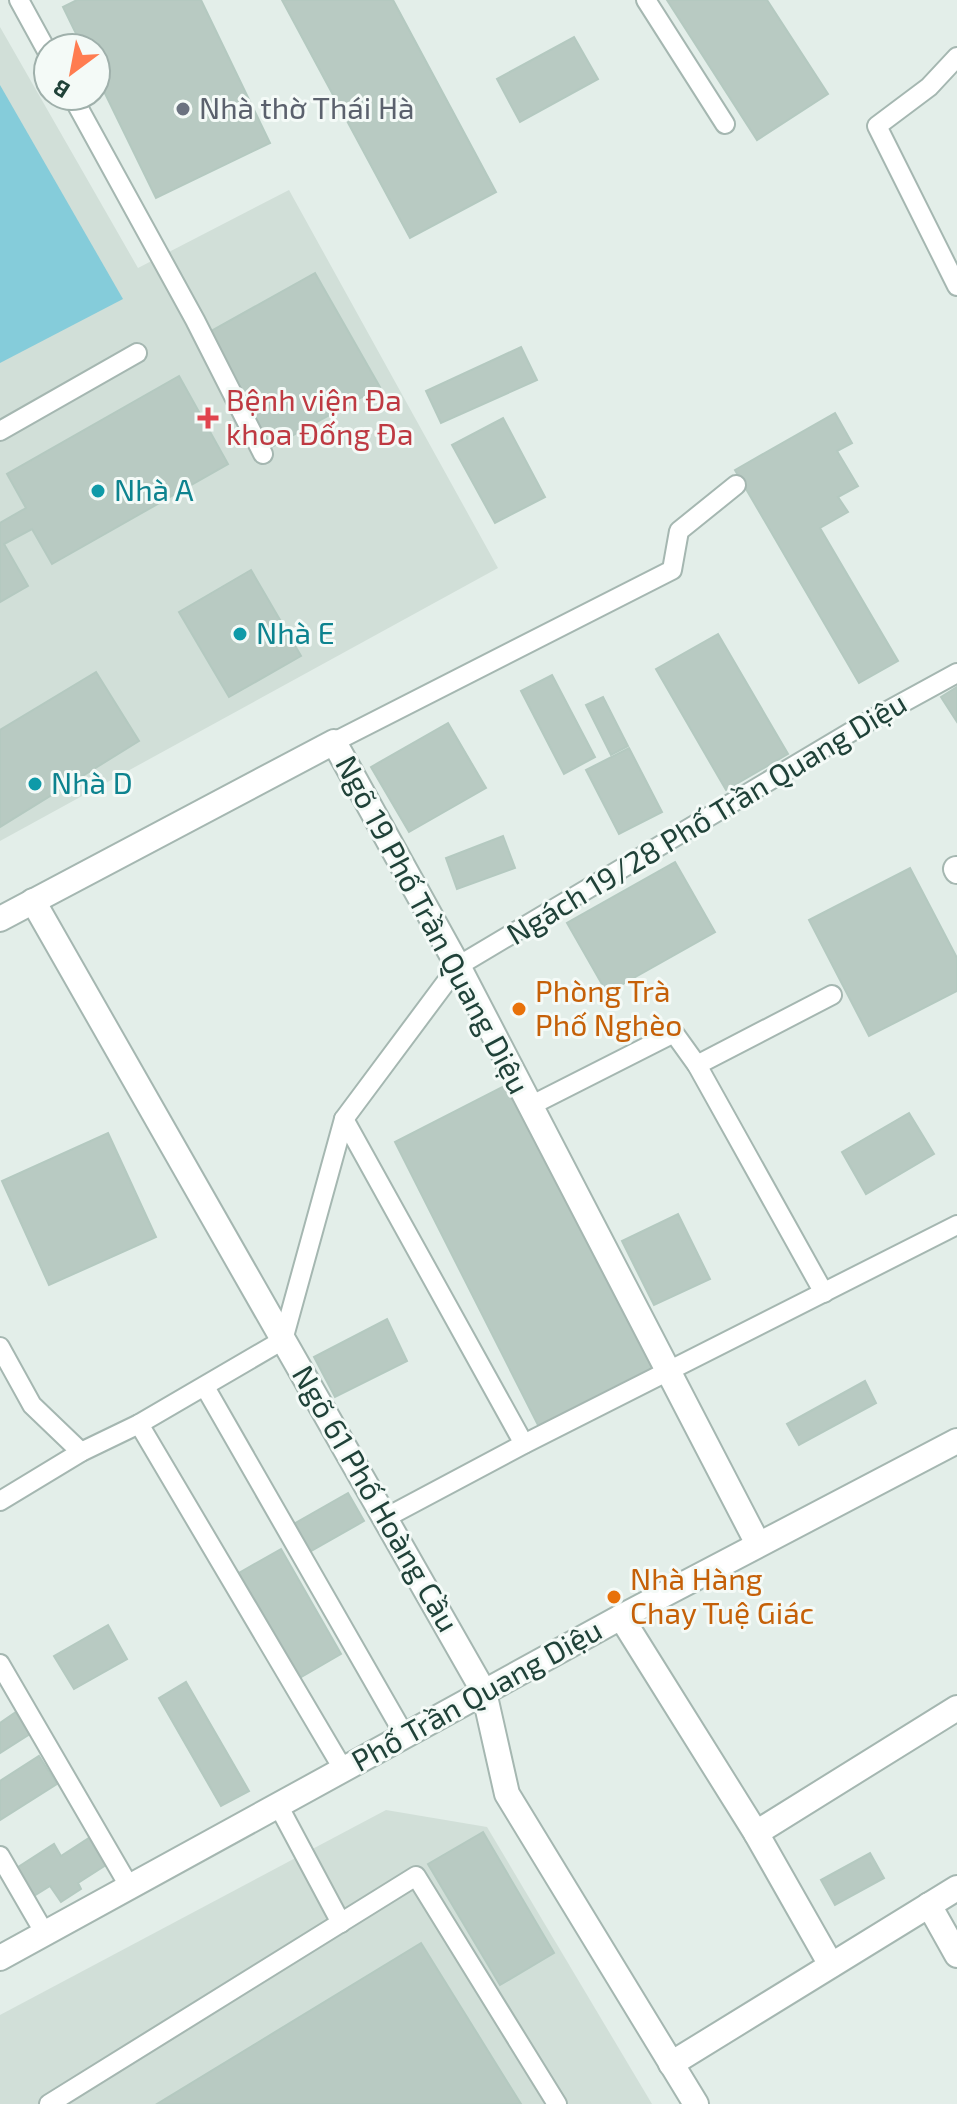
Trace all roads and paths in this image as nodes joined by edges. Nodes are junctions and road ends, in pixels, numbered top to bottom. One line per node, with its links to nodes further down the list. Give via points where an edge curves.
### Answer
1 (19, 0): 3 (lane)
2 (646, 0): 6 (lane)
3 (37, 32)
4 (957, 57): 7 (lane, via 929,87 877,126)
5 (81, 112): 10 (lane)
6 (725, 124)
7 (957, 286)
8 (137, 353): 9 (lane)
9 (0, 431)
10 (263, 454)
11 (736, 485): 13 (lane, Ngõ 19 Phố Trần Quang Diệu, via 679,531 672,570)
12 (957, 673): 16 (lane, Ngách 19/28 Phố Trần Quang Diệu)
13 (334, 742): 14 (street); 16 (street, Ngõ 19 Phố Trần Quang Diệu)
14 (33, 901): 15 (street); 23 (street, Ngõ 61 Phố Hoàng Cầu)
15 (0, 919)
16 (458, 966): 19 (street, Ngõ 19 Phố Trần Quang Diệu); 20 (lane)
17 (832, 995): 18 (lane)
18 (697, 1065): 19 (lane, via 674,1033); 22 (lane)
19 (530, 1106): 25 (street, Ngõ 19 Phố Trần Quang Diệu)
20 (344, 1119): 23 (lane); 29 (lane)
21 (957, 1225): 22 (lane)
22 (824, 1293): 25 (lane)
23 (283, 1340): 26 (lane); 32 (street, Ngõ 61 Phố Hoàng Cầu)
24 (0, 1347): 30 (lane, via 32,1405)
25 (668, 1372): 29 (lane); 33 (street, Ngõ 19 Phố Trần Quang Diệu)
26 (205, 1387): 27 (lane); 38 (lane)
27 (139, 1424): 30 (lane); 39 (lane)
28 (957, 1441): 33 (street, Phố Trần Quang Diệu)
29 (524, 1444): 32 (lane)
30 (81, 1452): 31 (lane)
31 (0, 1501)
32 (387, 1517): 36 (street, Ngõ 61 Phố Hoàng Cầu)
33 (758, 1544): 34 (street, Phố Trần Quang Diệu)
34 (621, 1617): 36 (street, Phố Trần Quang Diệu); 41 (street)
35 (0, 1664): 43 (lane)
36 (484, 1692): 38 (street, Phố Trần Quang Diệu); 51 (street, Ngõ 61 Phố Hoàng Cầu, via 507,1794)
37 (957, 1708): 41 (street)
38 (405, 1736): 39 (street, Phố Trần Quang Diệu)
39 (343, 1769): 40 (street, Phố Trần Quang Diệu)
40 (278, 1805): 43 (street, Phố Trần Quang Diệu); 46 (lane)
41 (756, 1833): 50 (street)
42 (0, 1856): 47 (lane)
43 (129, 1886): 47 (street, Phố Trần Quang Diệu)
44 (957, 1888): 45 (street)
45 (929, 1905): 48 (street); 50 (street)
46 (341, 1923): 52 (lane); 53 (lane, via 416,1876)
47 (44, 1932): 49 (street, Phố Trần Quang Diệu)
48 (957, 1955)
49 (0, 1958)
50 (831, 1965): 51 (street)
51 (671, 2064): 54 (street, Ngõ 61 Phố Hoàng Cầu)
52 (49, 2104)
53 (557, 2104)
54 (696, 2104)

